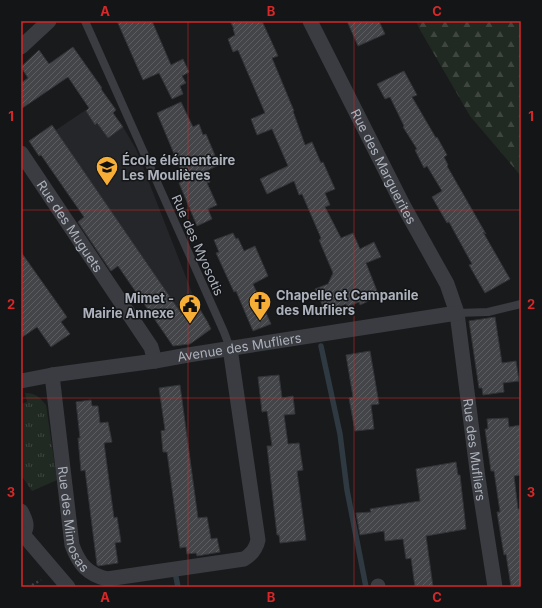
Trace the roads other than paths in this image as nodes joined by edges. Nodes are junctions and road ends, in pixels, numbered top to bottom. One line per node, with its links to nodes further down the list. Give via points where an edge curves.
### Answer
1 (49, 21): 4 (street)
2 (85, 21): 8 (lane, Rue des Myosotis)
3 (310, 21): 7 (street, Rue des Marguerites, via 403,205 447,284)
4 (21, 47)
5 (21, 153): 9 (street, Rue des Muguets, via 151,347)
6 (521, 304): 7 (lane, via 488,312)
7 (457, 313): 8 (street, Avenue des Mufliers); 15 (street, Rue des Mufliers)
8 (230, 348): 9 (street, Avenue des Mufliers); 10 (street, Rue des Mimosas, via 258,540 251,554 236,560 107,579 83,566 76,557 72,545)
9 (155, 361): 10 (street, Avenue des Mufliers)
10 (52, 375): 11 (street, Avenue des Mufliers)
11 (21, 381)
12 (21, 511): 13 (street, via 27,526)
13 (22, 533): 14 (street)
14 (68, 587)
15 (495, 587)

